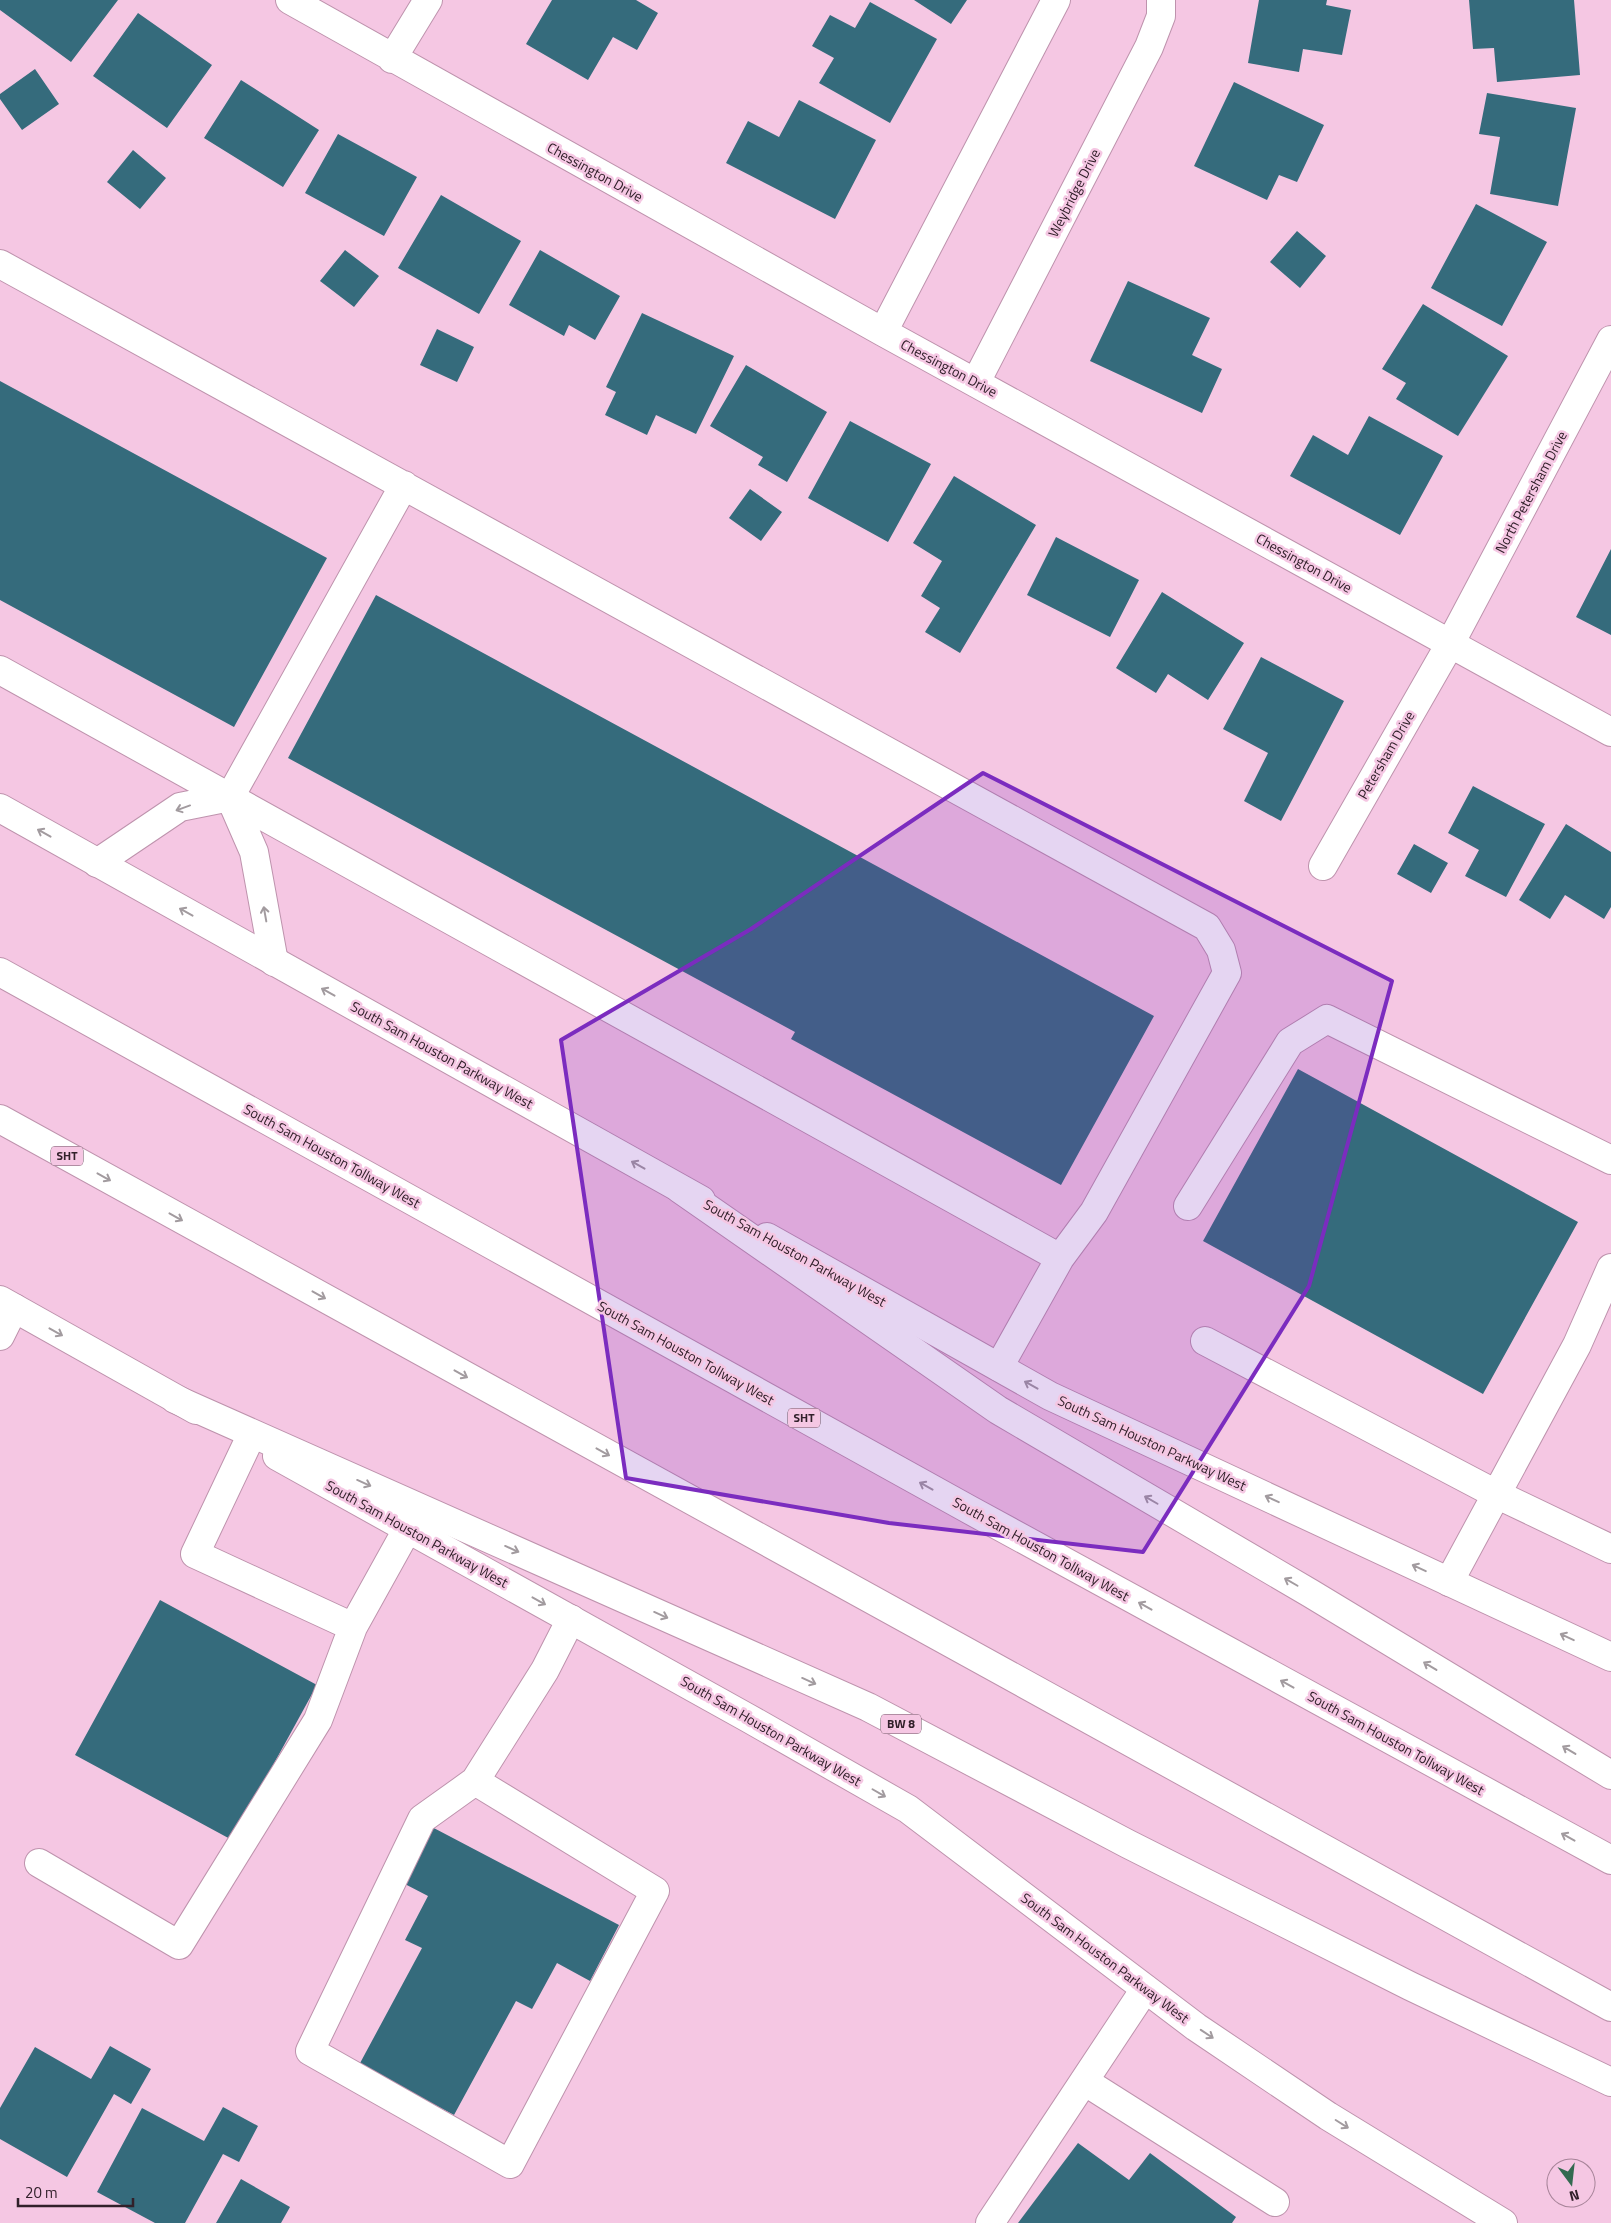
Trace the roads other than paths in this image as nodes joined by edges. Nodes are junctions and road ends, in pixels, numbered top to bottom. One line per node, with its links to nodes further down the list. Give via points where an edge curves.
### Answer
1 (290, 0): 5 (main road, Chessington Drive)
2 (428, 0): 5 (main road)
3 (1056, 0): 7 (main road)
4 (1161, 0): 9 (main road, Weybridge Drive, via 1161,16 1149,48)
5 (392, 59): 7 (main road, Chessington Drive)
6 (0, 264): 10 (main road)
7 (883, 332): 9 (main road, Chessington Drive)
8 (1611, 340): 11 (main road, North Petersham Drive)
9 (976, 382): 11 (main road, Chessington Drive)
10 (404, 485): 14 (main road); 24 (main road, via 1208,927 1221,950 1227,973 1094,1212)
11 (1450, 644): 13 (main road, Chessington Drive); 17 (main road, Petersham Drive)
12 (0, 670): 14 (main road)
13 (1611, 732)
14 (230, 797): 16 (main road, one-way to 16, via 180,807); 18 (main road, one-way to 14, via 254,852); 24 (main road)
15 (0, 808): 16 (main road, South Sam Houston Parkway West, one-way to 15)
16 (97, 863): 18 (main road, South Sam Houston Parkway West, one-way to 16)
17 (1323, 866)
18 (274, 962): 22 (main road, South Sam Houston Parkway West, one-way to 18)
19 (0, 972): 41 (main road, South Sam Houston Tollway West / SHT, one-way to 19, via 970,1510)
20 (0, 1119): 44 (main road, SHT, one-way to 44)
21 (1611, 1160): 23 (main road, via 1327,1019 1290,1042)
22 (680, 1189): 29 (main road, South Sam Houston Parkway West); 39 (main road, one-way to 22, via 998,1410)
23 (1188, 1206)
24 (1060, 1258): 29 (main road)
25 (1611, 1268): 32 (main road, via 1577,1346)
26 (7, 1304): 27 (main road); 30 (main road, South Sam Houston Parkway West / BW 8, one-way to 30)
27 (0, 1336)
28 (1205, 1341): 32 (main road)
29 (999, 1367): 35 (main road, South Sam Houston Parkway West, one-way to 29, via 1050,1396)
30 (176, 1399): 31 (main road, South Sam Houston Parkway West); 33 (main road, BW 8, one-way to 33)
31 (249, 1440): 33 (main road, South Sam Houston Parkway West); 37 (main road, via 195,1554)
32 (1496, 1494): 34 (main road); 35 (main road)
33 (413, 1518): 36 (main road, South Sam Houston Parkway West, one-way to 36); 37 (main road); 46 (main road, BW 8, one-way to 46, via 868,1707 1128,1844 1410,1986)
34 (1611, 1549)
35 (1449, 1582): 38 (main road, South Sam Houston Parkway West, one-way to 35)
36 (571, 1619): 40 (main road, via 545,1670); 43 (main road, South Sam Houston Parkway West, one-way to 43, via 908,1809)
37 (353, 1627): 42 (main road, via 318,1720 178,1945)
38 (1611, 1657)
39 (1611, 1775)
40 (475, 1780): 40 (main road, via 655,1891 510,2164 310,2051 422,1818)
41 (1611, 1860)
42 (39, 1863)
43 (1145, 1989): 45 (main road); 49 (main road, South Sam Houston Parkway West, one-way to 49, via 1328,2116)
44 (1611, 2007)
45 (1084, 2080): 47 (main road); 48 (main road)
46 (1611, 2082)
47 (1275, 2202)
48 (990, 2223)
49 (1503, 2223)

